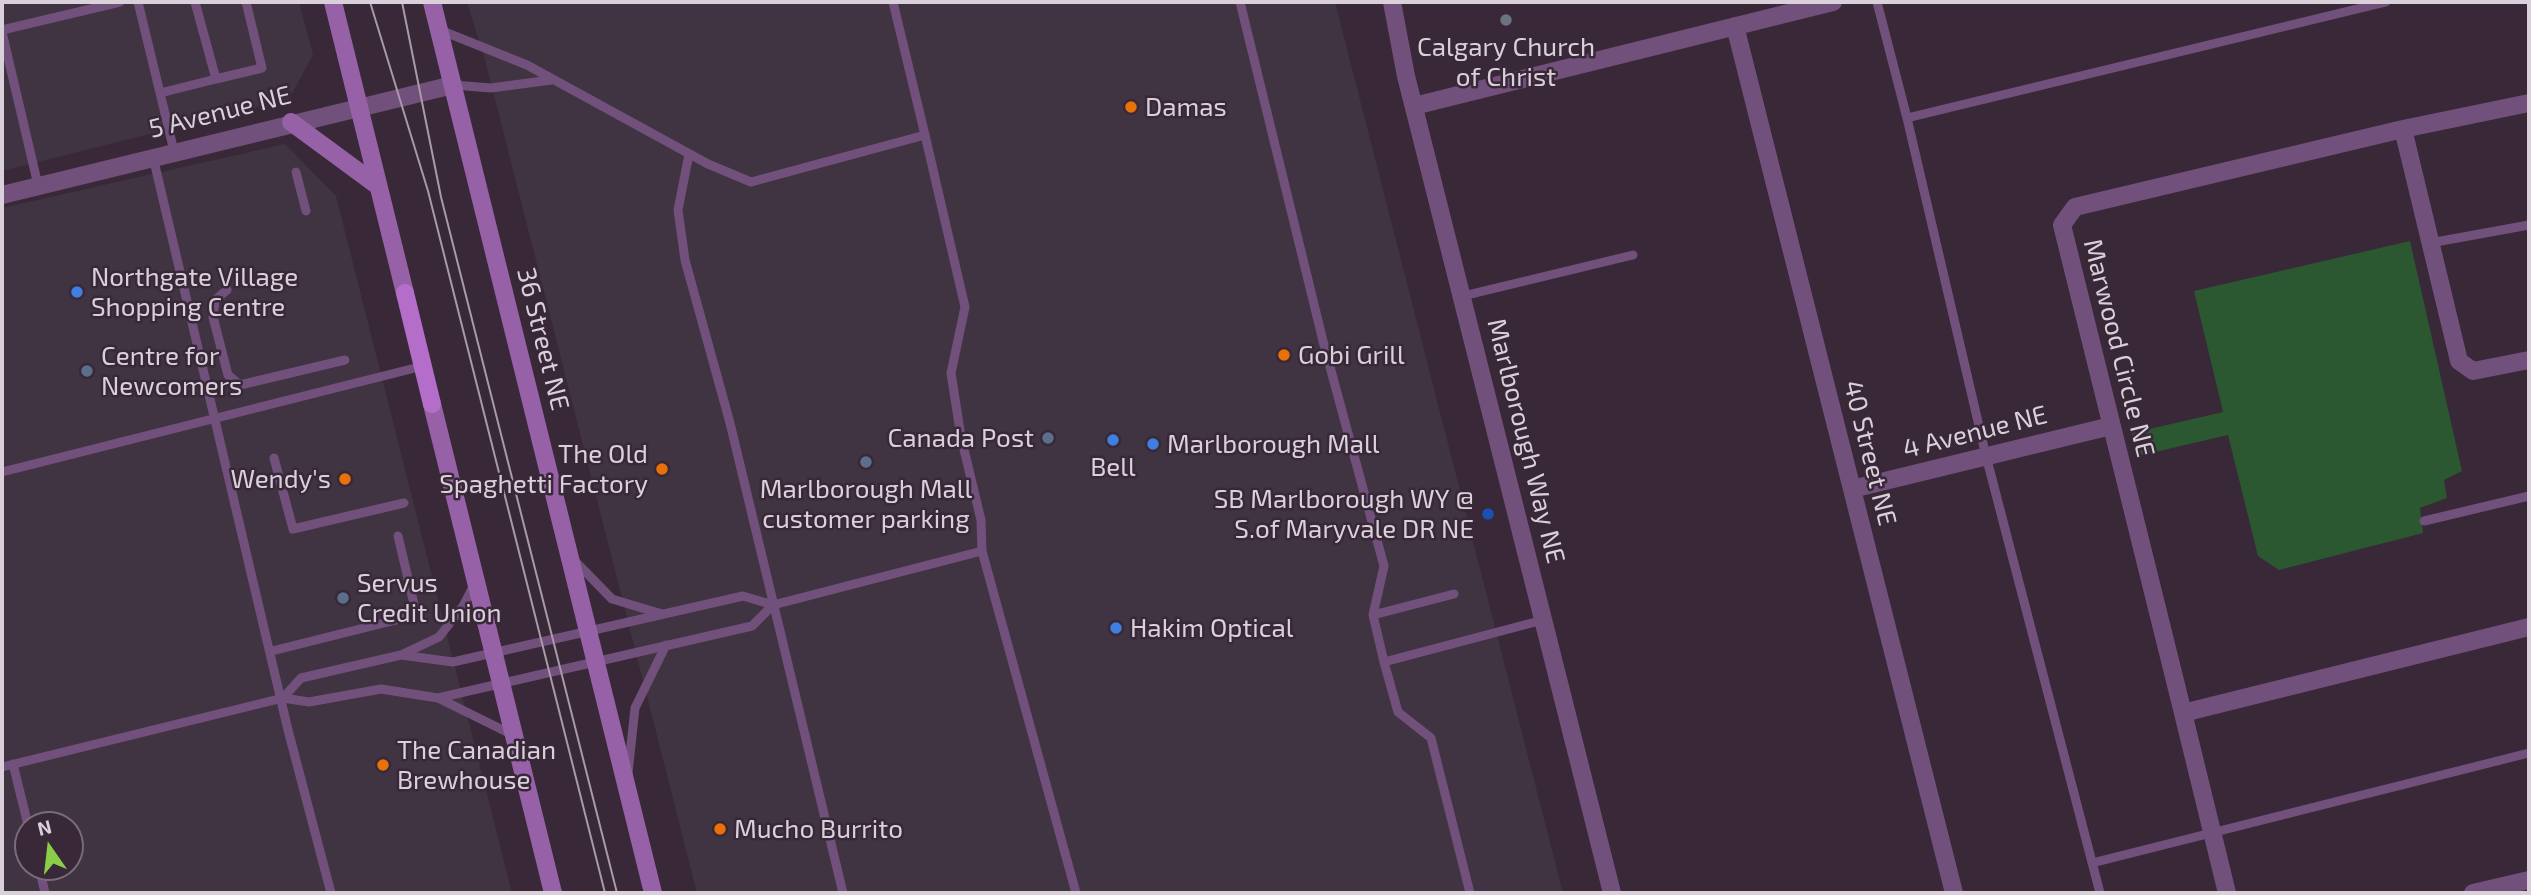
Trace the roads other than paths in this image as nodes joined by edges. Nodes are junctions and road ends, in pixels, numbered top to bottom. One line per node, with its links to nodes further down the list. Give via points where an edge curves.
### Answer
1 (120, 2): 15 (lane)
2 (138, 2): 19 (lane)
3 (195, 2): 16 (lane)
4 (246, 2): 16 (lane, via 262,68)
5 (333, 2): 21 (main road)
6 (432, 2): 14 (main road, 36 Street NE)
7 (893, 2): 26 (lane)
8 (1240, 2): 59 (lane, via 1384,566)
9 (1392, 2): 22 (street, Marlborough Way NE)
10 (1833, 2): 13 (street)
11 (1877, 2): 23 (lane)
12 (2386, 2): 23 (lane)
13 (1735, 26): 22 (street); 48 (street, 40 Street NE)
14 (439, 30): 17 (lane, via 527,65); 18 (main road, 36 Street NE)
15 (2, 31): 31 (lane)
16 (216, 79): 19 (lane)
17 (551, 80): 18 (lane, via 491,88); 28 (lane)
18 (453, 85): 21 (street, 5 Avenue NE); 54 (main road, 36 Street NE)
19 (160, 93): 27 (lane)
20 (2529, 103): 25 (street, Marwood Circle NE)
21 (359, 106): 24 (street, 5 Avenue NE); 32 (main road)
22 (1414, 106): 39 (street, Marlborough Way NE)
23 (1907, 118): 45 (lane)
24 (291, 122): 27 (street, 5 Avenue NE); 32 (main road)
25 (2403, 129): 36 (street); 44 (street, Marwood Circle NE, via 2075,206 2062,225)
26 (925, 135): 28 (lane, via 751,182); 53 (lane, via 965,307 951,373 981,520)
27 (174, 151): 29 (street, 5 Avenue NE)
28 (689, 153): 57 (lane, via 678,210 685,260)
29 (153, 156): 31 (street, 5 Avenue NE); 43 (lane)
30 (296, 172): 34 (lane)
31 (38, 186): 33 (street, 5 Avenue NE)
32 (378, 186): 42 (main road)
33 (2, 195)
34 (306, 211)
35 (2529, 225): 36 (lane)
36 (2430, 243): 41 (street, via 2459,361 2473,370)
37 (1633, 255): 39 (lane)
38 (226, 290): 40 (lane, via 215,300 213,317 228,375 240,385)
39 (1463, 296): 60 (street, Marlborough Way NE)
40 (345, 360)
41 (2529, 360)
42 (423, 366): 43 (lane); 55 (main road)
43 (216, 419): 47 (lane); 64 (lane)
44 (2111, 426): 45 (street, 4 Avenue NE); 72 (street, Marwood Circle NE)
45 (1986, 456): 48 (street, 4 Avenue NE); 80 (lane)
46 (274, 458): 50 (lane, via 293,529)
47 (2, 472)
48 (1852, 489): 89 (street, 40 Street NE)
49 (2529, 496): 51 (lane)
50 (404, 503)
51 (2424, 521)
52 (398, 536): 64 (lane, via 414,604 408,617)
53 (982, 551): 57 (lane); 86 (lane)
54 (569, 555): 58 (lane, via 612,600); 62 (main road, 36 Street NE)
55 (475, 583): 65 (main road); 66 (lane, via 439,636)
56 (1454, 594): 59 (lane)
57 (773, 605): 58 (lane, via 743,596); 63 (lane, via 752,626); 85 (lane)
58 (664, 615): 62 (lane)
59 (1373, 615): 68 (lane)
60 (1543, 621): 68 (lane); 88 (street, Marlborough Way NE)
61 (2529, 627): 72 (street)
62 (589, 631): 65 (lane); 67 (main road, 36 Street NE)
63 (666, 645): 67 (lane); 77 (lane, via 635,708)
64 (272, 652): 70 (lane)
65 (494, 654): 66 (lane, via 453,662); 69 (main road)
66 (401, 655): 70 (lane, via 301,678)
67 (596, 661): 69 (lane); 77 (main road, 36 Street NE)
68 (1384, 662): 87 (lane, via 1398,712 1431,738)
69 (500, 683): 71 (lane); 73 (main road)
70 (283, 698): 71 (lane, via 309,702 381,689); 75 (lane); 82 (lane)
71 (438, 698): 73 (lane)
72 (2183, 713): 79 (street, Marwood Circle NE)
73 (513, 735): 83 (main road)
74 (2529, 753): 79 (lane)
75 (13, 765): 76 (lane); 78 (lane)
76 (2, 767)
77 (626, 785): 84 (main road, 36 Street NE)
78 (24, 811)
79 (2213, 833): 80 (lane); 91 (street, Marwood Circle NE)
80 (2092, 863): 90 (lane)
81 (2529, 880): 92 (street)
82 (331, 893)
83 (553, 893)
84 (653, 893)
85 (843, 893)
86 (1076, 893)
87 (1470, 893)
88 (1612, 893)
89 (1954, 893)
90 (2100, 893)
91 (2227, 893)
92 (2473, 893)

